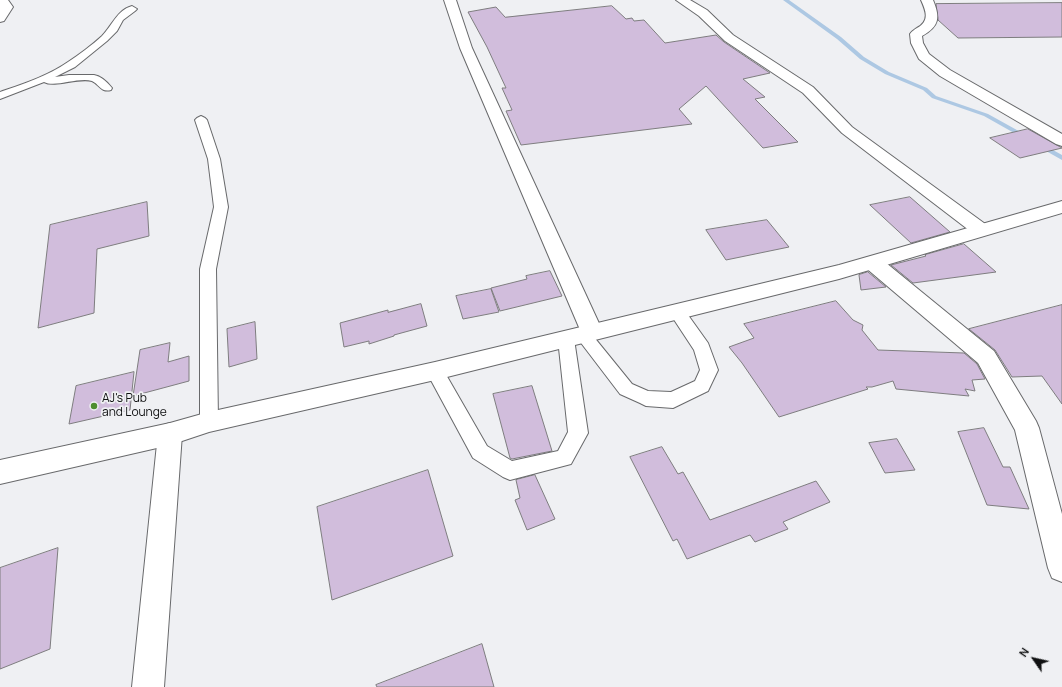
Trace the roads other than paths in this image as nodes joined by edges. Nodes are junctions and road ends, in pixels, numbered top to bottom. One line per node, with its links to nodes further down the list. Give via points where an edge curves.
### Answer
1 (450, 0): 16 (street, via 466,48)
2 (682, 0): 13 (street, via 703,13 729,38 808,90 847,130)
3 (927, 0): 11 (street, via 932,21 928,28 916,34 917,43 924,56 945,73)
4 (2, 2): 6 (street, via 7,7)
5 (132, 9): 7 (lane, via 104,39 71,65)
6 (0, 18)
7 (32, 84): 8 (lane, via 69,78 94,78); 9 (lane)
8 (107, 88)
9 (0, 96)
10 (201, 120): 18 (lane, via 214,159 221,208 208,269)
11 (1062, 141)
12 (1062, 207): 13 (street)
13 (981, 230): 14 (street)
14 (873, 263): 15 (street); 21 (street, via 986,357 1027,428)
15 (678, 312): 16 (street); 16 (lane, via 702,348 708,370 702,386 673,400 646,398 626,389)
16 (580, 336): 17 (street); 17 (lane, via 578,433 564,458 510,470 480,452)
17 (435, 371): 18 (street)
18 (209, 422): 19 (street)
19 (170, 434): 20 (street); 22 (street)
20 (0, 472)
21 (1062, 568)
22 (148, 687)

